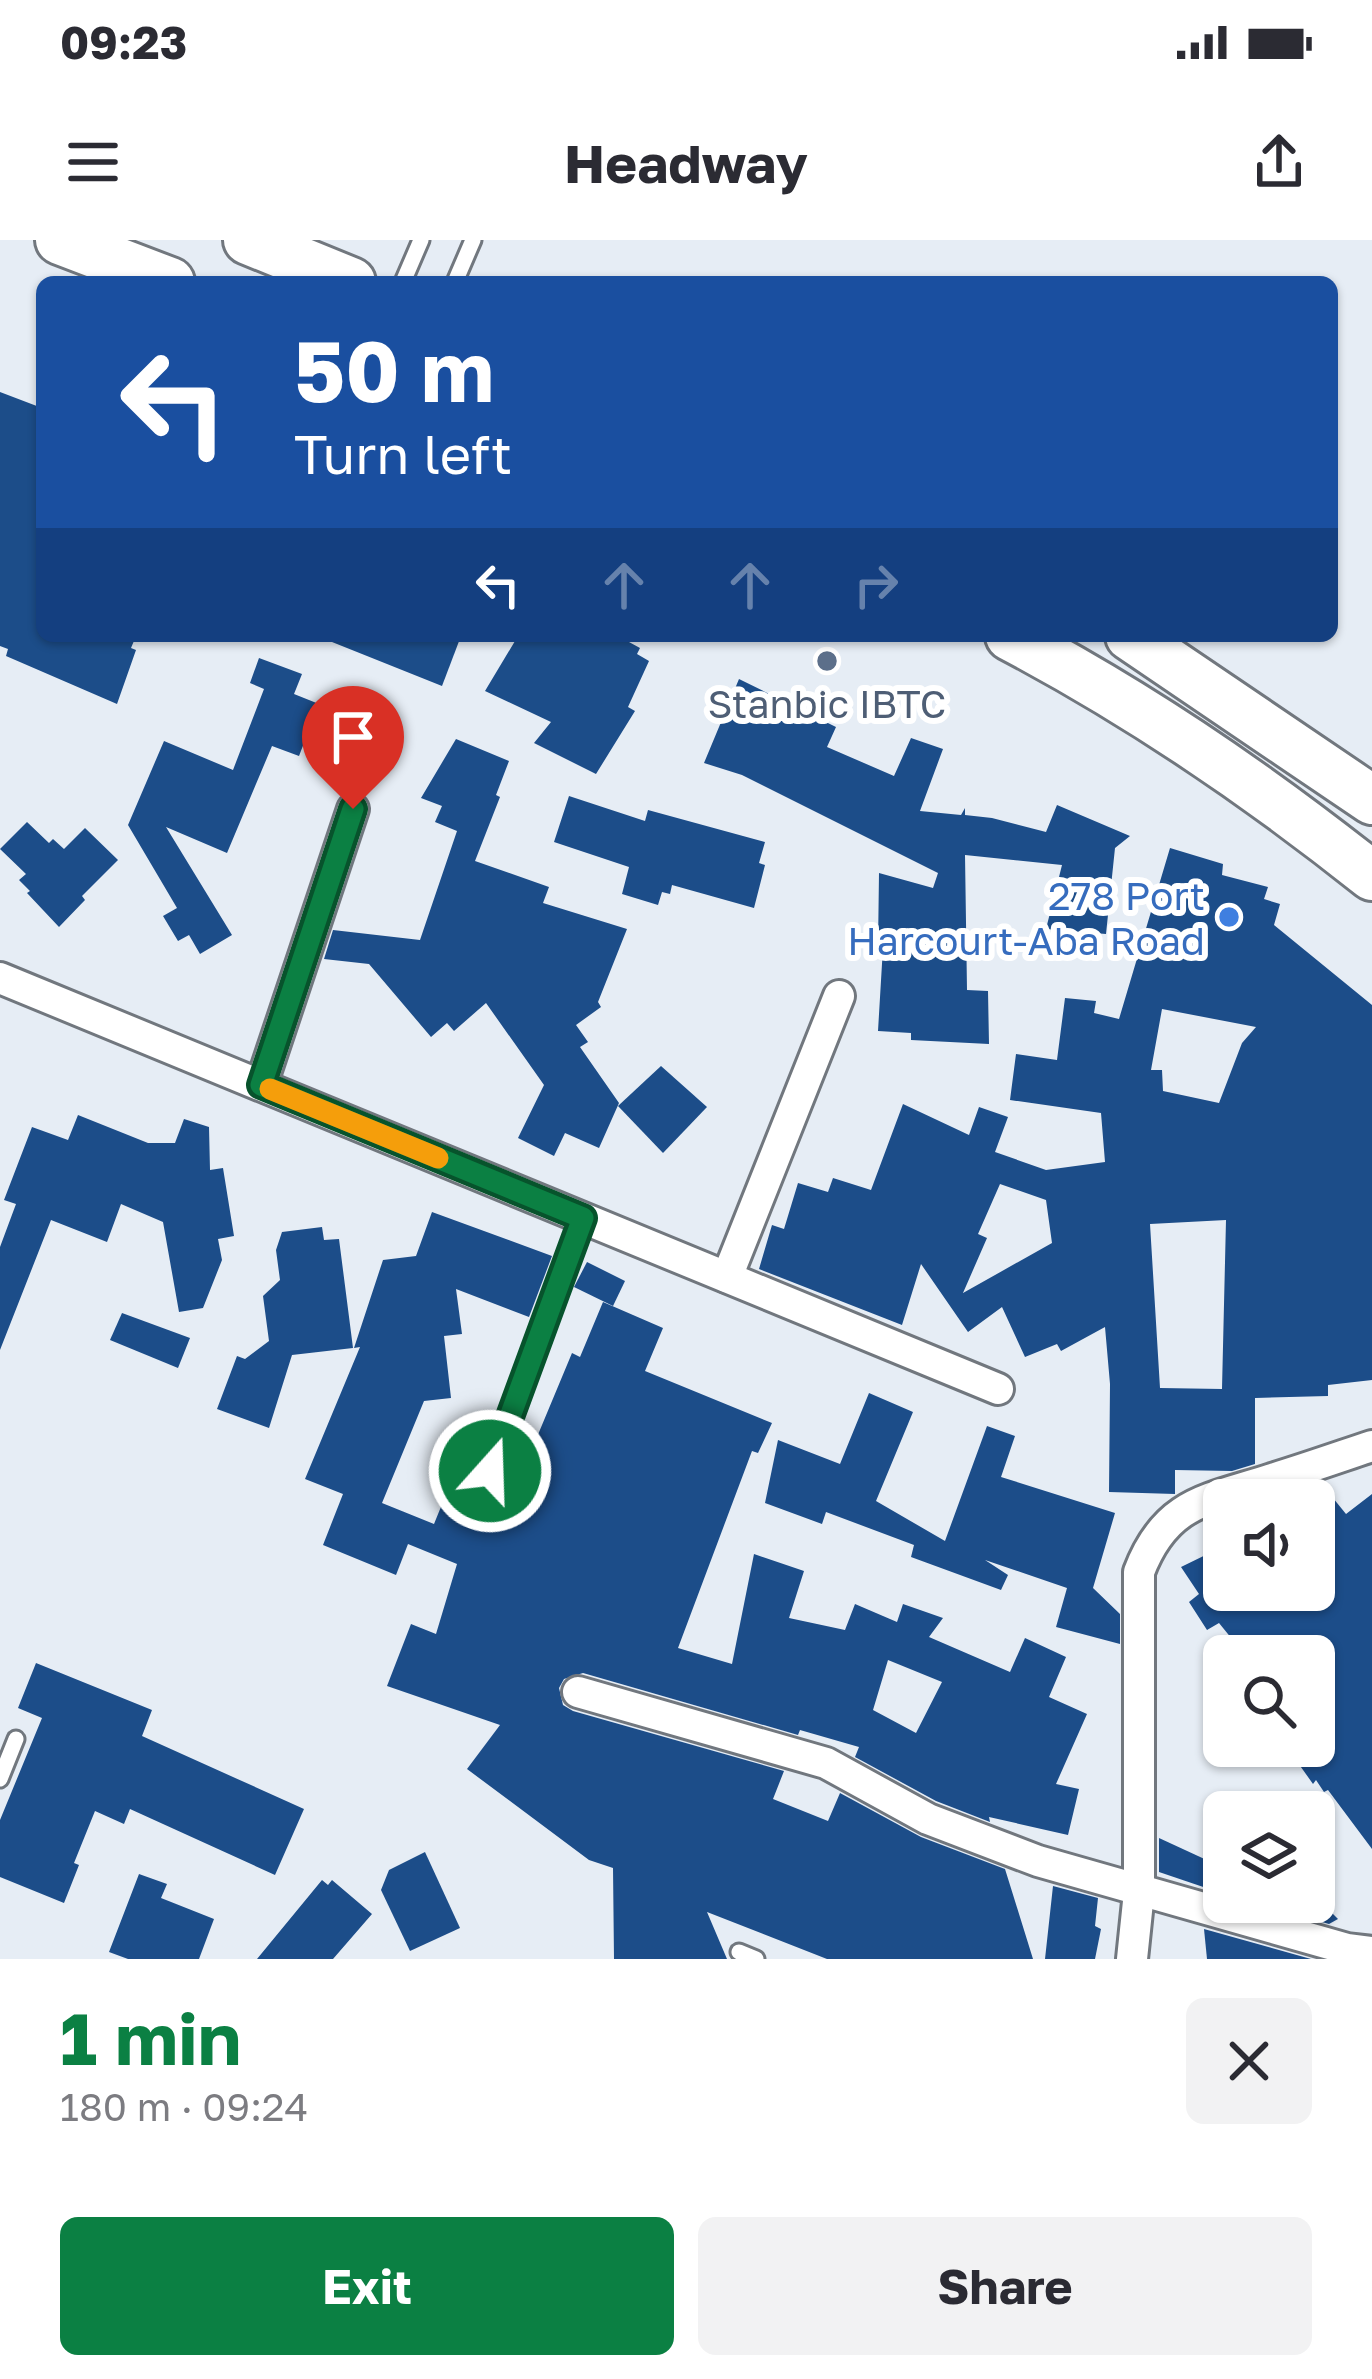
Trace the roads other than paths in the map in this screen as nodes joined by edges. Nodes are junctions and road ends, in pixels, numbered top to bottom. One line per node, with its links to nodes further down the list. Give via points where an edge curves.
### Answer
1 (60, 240): 5 (highway)
2 (248, 240): 6 (highway)
3 (421, 240): 7 (lane)
4 (473, 240): 8 (lane)
5 (154, 276)
6 (336, 276)
7 (406, 276)
8 (458, 276)
9 (1020, 642): 13 (highway, via 1174,731)
10 (1139, 642): 11 (highway)
11 (1372, 800)
12 (353, 809): 16 (street)
13 (1372, 876)
14 (0, 978): 16 (street)
15 (839, 996): 18 (street)
16 (261, 1085): 17 (street)
17 (583, 1218): 18 (street); 21 (lane)
18 (727, 1277): 19 (street)
19 (998, 1389)
20 (1372, 1446): 25 (street, via 1202,1498 1147,1550 1139,1572)
21 (490, 1471)
22 (578, 1692): 25 (street, via 795,1751 928,1819)
23 (16, 1739): 24 (lane)
24 (0, 1779)
25 (1139, 1892): 27 (street); 29 (street)
26 (739, 1952): 28 (lane)
27 (1372, 1952)
28 (756, 1959)
29 (1132, 1959)

